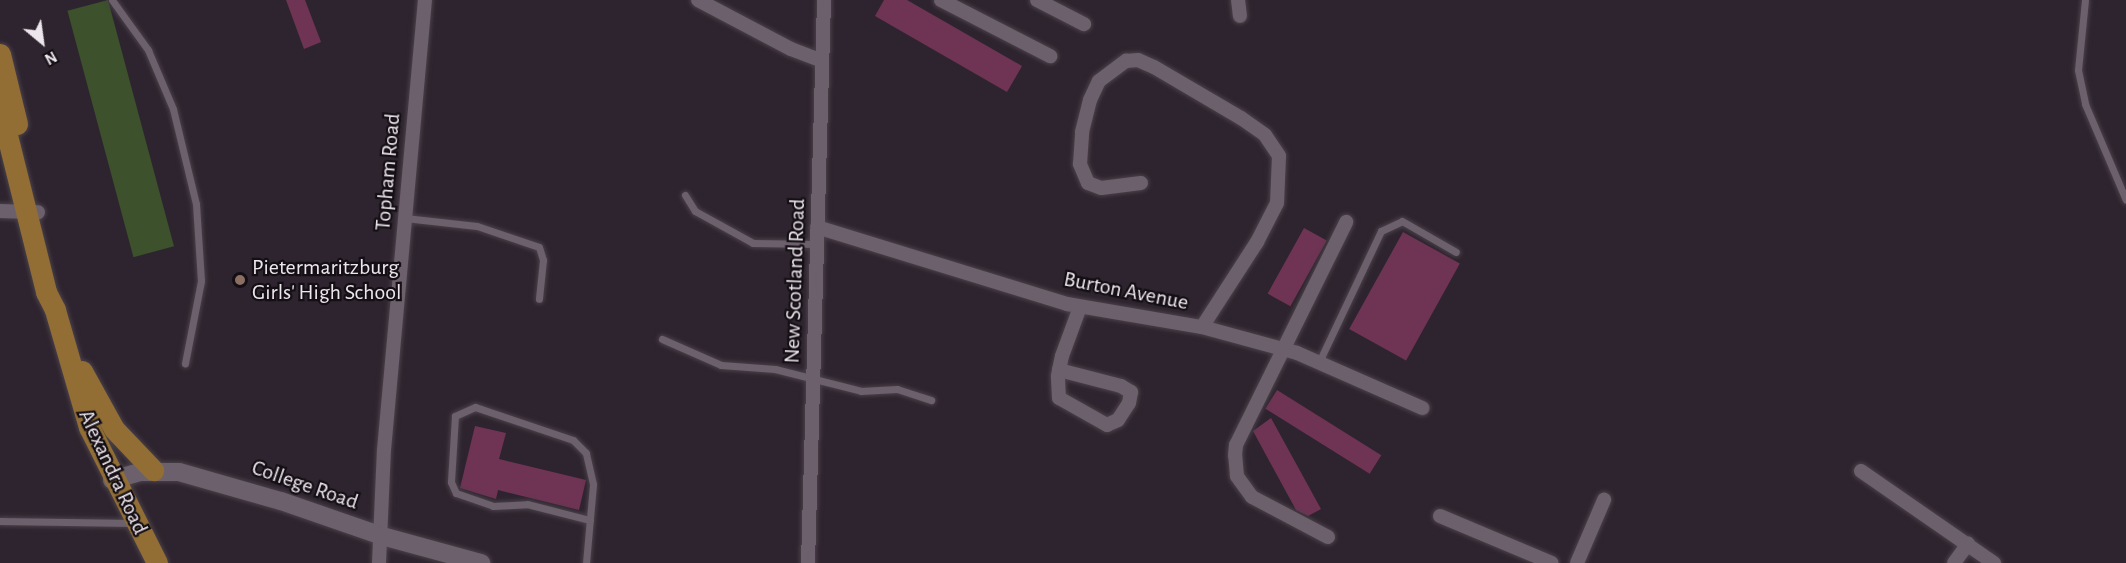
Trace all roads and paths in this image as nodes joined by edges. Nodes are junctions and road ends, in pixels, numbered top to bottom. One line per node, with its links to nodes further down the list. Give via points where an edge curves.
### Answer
1 (112, 0): 32 (lane, via 148,50 185,147 196,204 201,281)
2 (425, 0): 20 (street, Topham Road)
3 (698, 0): 13 (street, via 790,50)
4 (824, 0): 13 (street, New Scotland Road)
5 (941, 0): 12 (street)
6 (1036, 0): 10 (street)
7 (1239, 0): 9 (street)
8 (2085, 0): 17 (lane, via 2078,70 2085,104)
9 (1240, 16)
10 (1084, 24)
11 (0, 54): 19 (main road, Alexandra Road)
12 (1050, 56)
13 (822, 61): 22 (street, New Scotland Road)
14 (0, 107): 19 (main road, Alexandra Road)
15 (1141, 183): 27 (street, via 1101,188 1088,183 1080,164 1090,100 1099,81 1125,60 1138,60 1154,67 1241,118 1265,135 1279,156 1277,203 1257,242)
16 (685, 195): 23 (lane, via 696,211 753,243)
17 (2126, 200)
18 (0, 211): 19 (street)
19 (32, 212): 28 (main road, Alexandra Road, via 46,292)
20 (405, 218): 25 (lane, via 477,226 538,247 543,253); 45 (street, Topham Road, via 384,450)
21 (1346, 222): 30 (street)
22 (817, 227): 23 (street, New Scotland Road); 26 (street, Burton Avenue)
23 (817, 244): 34 (street, New Scotland Road)
24 (1456, 252): 31 (lane, via 1402,221 1381,231)
25 (539, 299)
26 (1080, 307): 27 (street, Burton Avenue); 33 (street)
27 (1202, 327): 30 (street, Burton Avenue)
28 (63, 336): 37 (main road, via 114,429); 39 (main road, Alexandra Road, via 89,427)
29 (662, 339): 34 (lane, via 721,365 775,369)
30 (1284, 349): 31 (street, Burton Avenue); 46 (street, via 1236,444 1237,476 1252,497)
31 (1319, 362): 36 (street, Burton Avenue)
32 (185, 363)
33 (1059, 370): 33 (street, via 1059,398 1107,425 1118,420 1129,403 1131,392 1121,386)
34 (813, 380): 35 (lane, via 861,391 897,389); 52 (street, New Scotland Road)
35 (931, 400)
36 (1422, 408)
37 (153, 470): 39 (street, College Road); 45 (street, College Road, via 212,479)
38 (1861, 471): 47 (street)
39 (112, 480): 44 (main road, Alexandra Road)
40 (1604, 500): 54 (street)
41 (1440, 516): 53 (street)
42 (590, 519): 42 (lane, via 527,504 493,506 456,493 451,482 455,416 475,406 573,440 591,465); 51 (lane)
43 (0, 521): 44 (lane)
44 (136, 524): 48 (main road, Alexandra Road)
45 (382, 536): 49 (street, Topham Road); 50 (street, College Road)
46 (1328, 537)
47 (1968, 544): 55 (street); 56 (street)
48 (157, 563)
49 (379, 563)
50 (481, 563)
51 (586, 563)
52 (808, 563)
53 (1552, 563)
54 (1577, 563)
55 (1954, 563)
56 (1994, 563)

